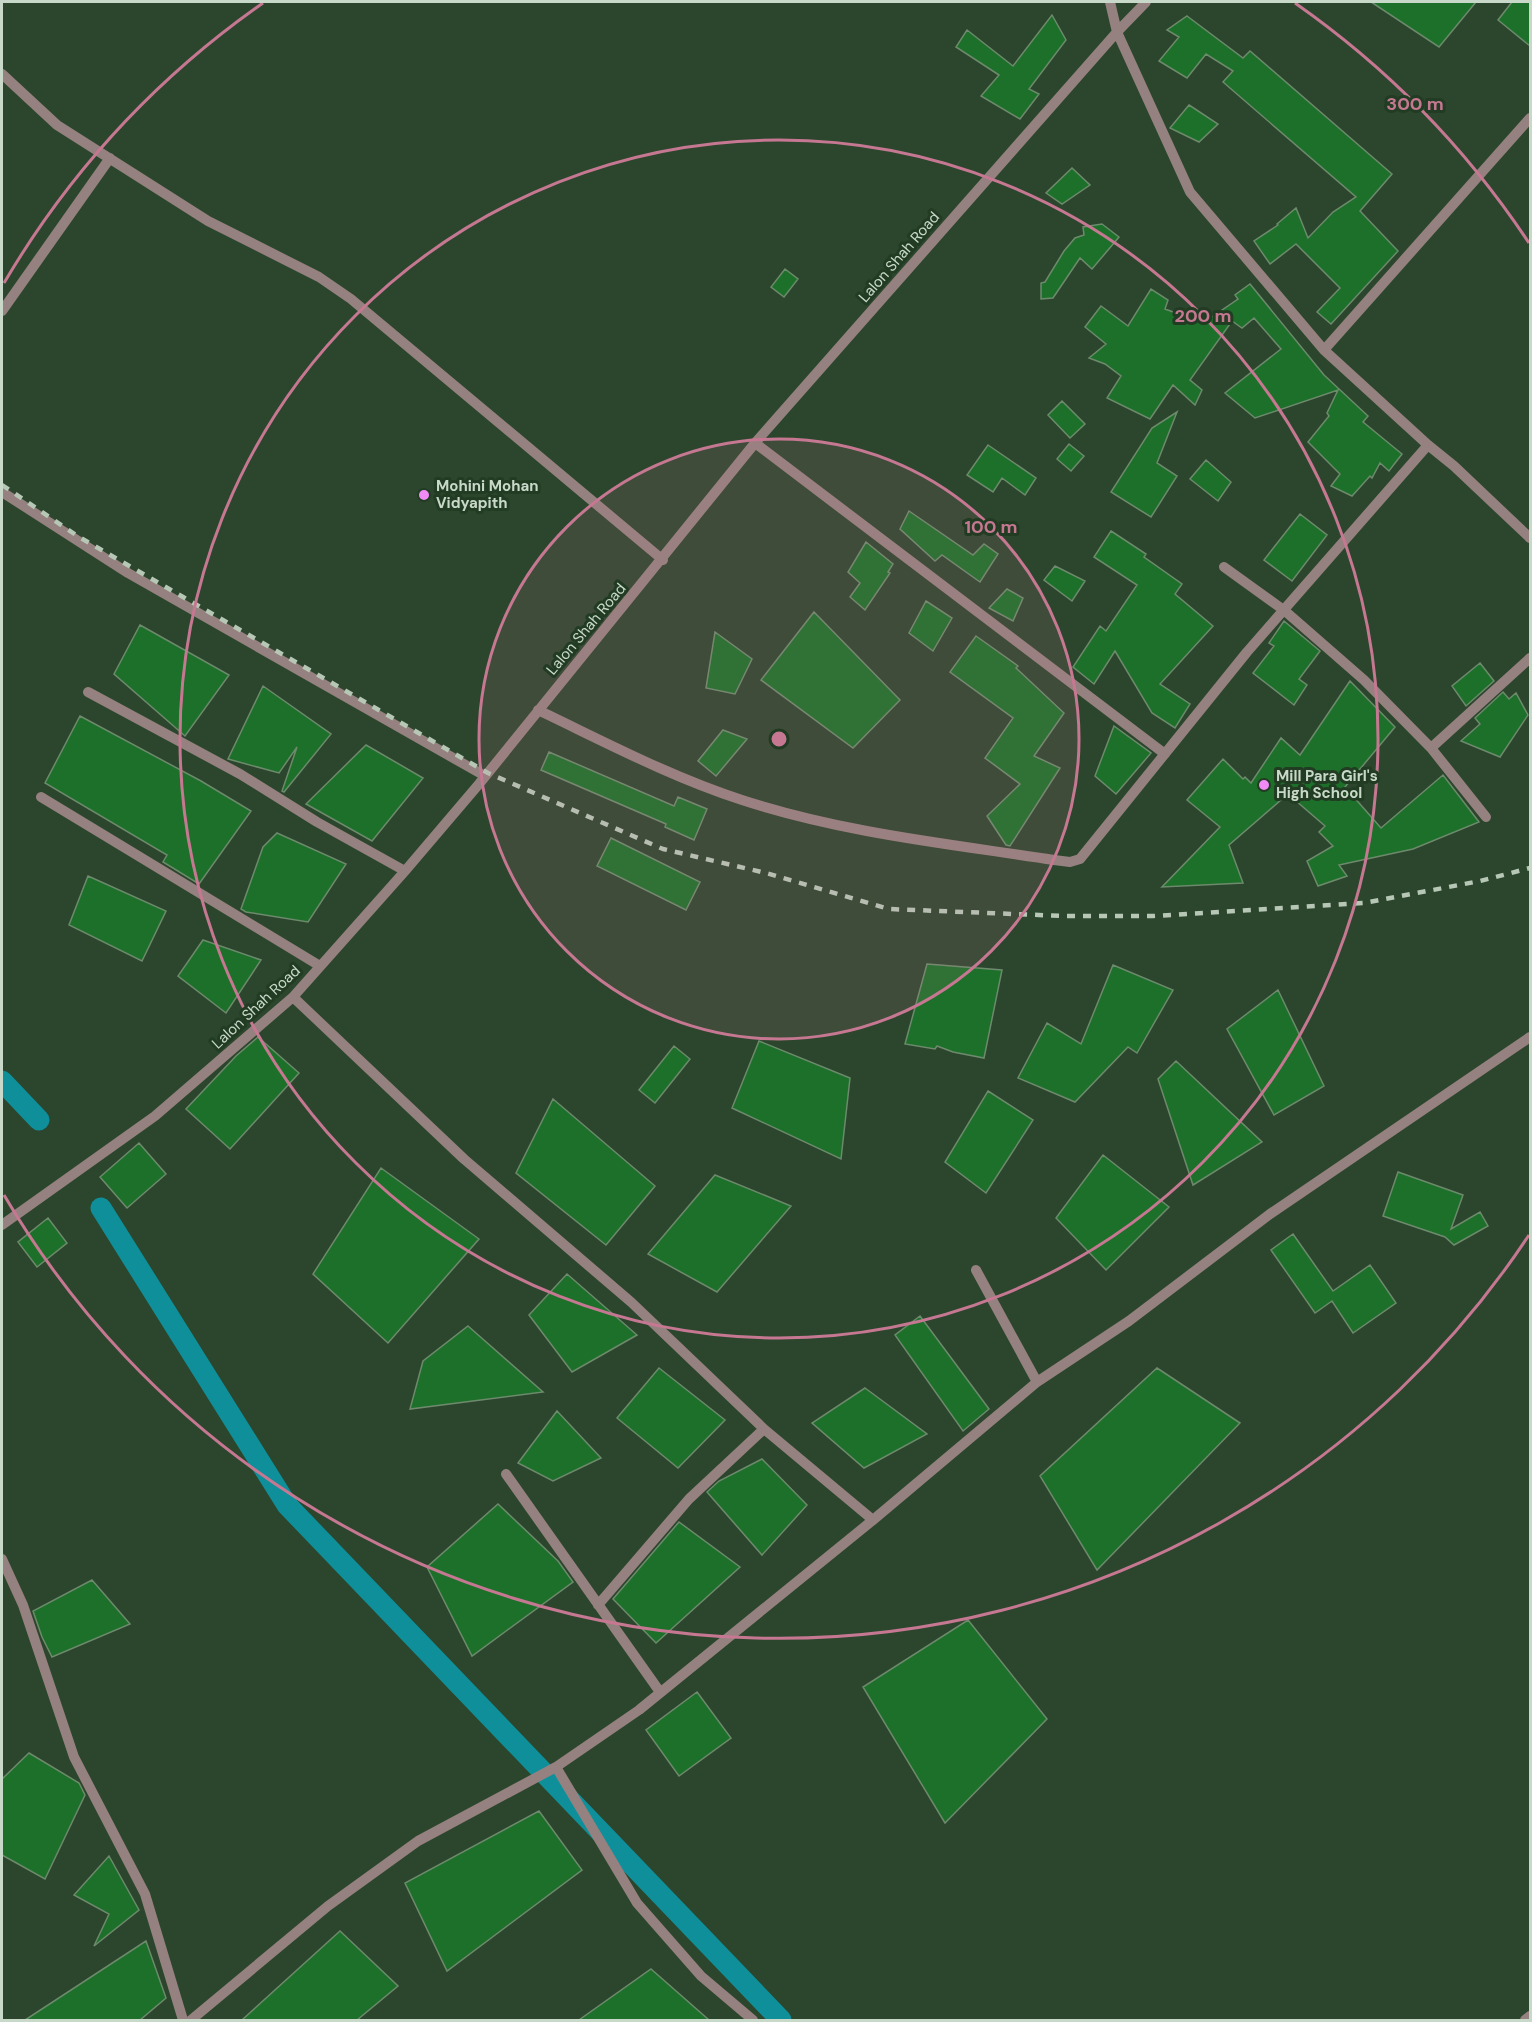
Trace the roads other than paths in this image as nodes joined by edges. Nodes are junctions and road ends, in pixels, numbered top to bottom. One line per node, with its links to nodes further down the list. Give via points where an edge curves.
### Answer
1 (1110, 2): 3 (street)
2 (1146, 2): 3 (street, Lalon Shah Road)
3 (1117, 32): 8 (street, via 1190,192); 9 (street, Lalon Shah Road)
4 (2, 74): 6 (street, via 57,125)
5 (1530, 118): 8 (street)
6 (110, 158): 7 (street); 13 (street, via 208,221 319,277 351,299)
7 (2, 311)
8 (1324, 350): 10 (street)
9 (755, 443): 13 (street, Lalon Shah Road); 20 (street)
10 (1428, 445): 12 (street); 15 (street)
11 (2, 492): 21 (street, via 128,573)
12 (1530, 538)
13 (663, 560): 18 (street, Lalon Shah Road)
14 (1224, 567): 15 (street)
15 (1284, 611): 19 (street, via 1364,680); 20 (street)
16 (1530, 658): 19 (street)
17 (88, 692): 24 (street, via 240,774)
18 (538, 710): 20 (street, via 653,766 741,800 830,824 1070,862 1080,859); 21 (street, Lalon Shah Road)
19 (1431, 748): 23 (street)
20 (1165, 754)
21 (485, 776): 24 (street, Lalon Shah Road)
22 (41, 797): 25 (street)
23 (1486, 817)
24 (405, 872): 25 (street, Lalon Shah Road)
25 (320, 966): 26 (street, Lalon Shah Road)
26 (293, 997): 28 (street, Lalon Shah Road, via 155,1116); 31 (street, via 464,1159 631,1302)
27 (1530, 1037): 30 (street, via 1270,1214 1129,1321)
28 (2, 1225)
29 (976, 1270): 30 (street)
30 (1037, 1382): 33 (street)
31 (764, 1429): 33 (street); 35 (street, via 689,1499)
32 (506, 1474): 35 (street)
33 (873, 1520): 36 (street)
34 (2, 1559): 39 (street, via 23,1605 74,1756 146,1894)
35 (598, 1605): 36 (street)
36 (660, 1692): 37 (street)
37 (556, 1767): 40 (street, via 417,1841 328,1906); 41 (street, via 637,1903 701,1976)
38 (1530, 2016): 42 (street)
39 (183, 2020)
40 (191, 2020)
41 (753, 2020)
42 (1525, 2020)

